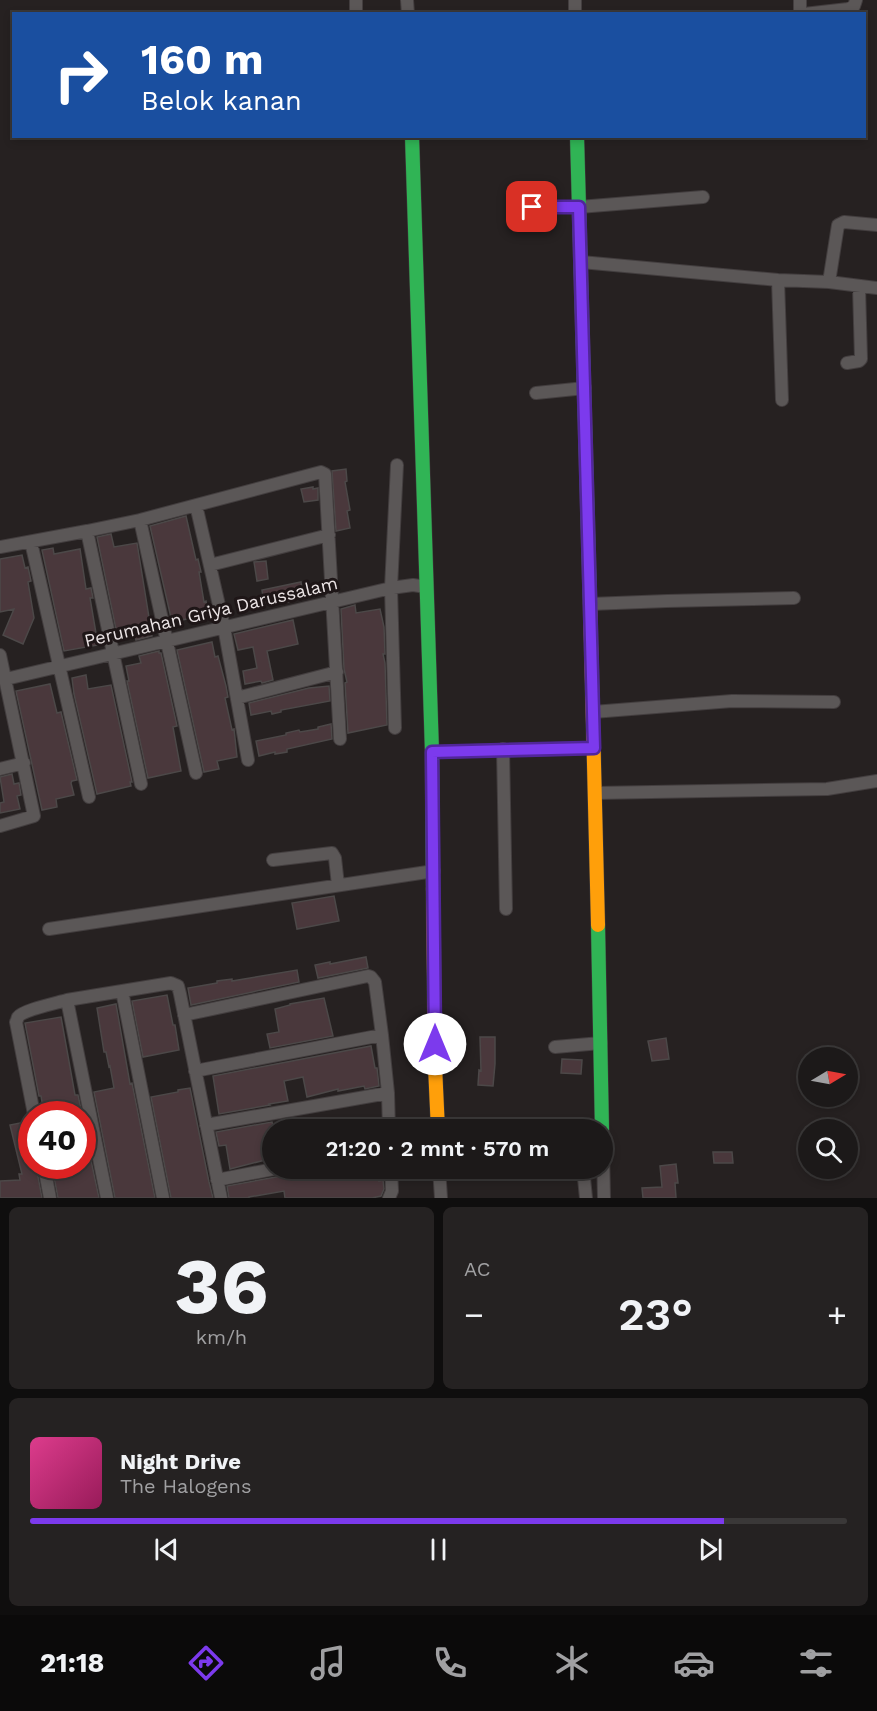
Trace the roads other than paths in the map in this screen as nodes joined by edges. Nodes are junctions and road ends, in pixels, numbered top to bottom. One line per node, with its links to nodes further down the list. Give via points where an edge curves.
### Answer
1 (856, 0): 2 (street, via 848,9)
2 (820, 12)
3 (412, 138): 26 (street)
4 (577, 138): 7 (street)
5 (703, 197): 7 (street)
6 (526, 207): 7 (lane)
7 (575, 207): 9 (street)
8 (877, 225): 11 (street, via 838,225)
9 (581, 262): 10 (street); 15 (street)
10 (778, 280): 11 (street); 17 (street)
11 (829, 282): 12 (street)
12 (860, 287): 13 (street); 14 (street, via 861,359)
13 (877, 288)
14 (847, 363)
15 (575, 390): 16 (street); 29 (street)
16 (536, 393)
17 (782, 400)
18 (397, 465): 26 (street)
19 (196, 505): 20 (street); 22 (street, via 323,472); 25 (street)
20 (140, 520): 21 (street); 31 (street)
21 (87, 531): 23 (street); 32 (street)
22 (329, 535): 25 (street); 28 (street)
23 (31, 542): 24 (street); 33 (street)
24 (0, 547)
25 (210, 565): 30 (street)
26 (407, 587): 28 (street, Perumahan Griya Darussalam); 40 (street); 44 (street)
27 (794, 598): 29 (street)
28 (333, 602): 30 (street, Perumahan Griya Darussalam); 35 (street)
29 (590, 604): 39 (street)
30 (224, 627): 31 (street, Perumahan Griya Darussalam); 36 (street)
31 (166, 641): 32 (street, Perumahan Griya Darussalam); 48 (street)
32 (113, 653): 33 (street, Perumahan Griya Darussalam); 50 (street)
33 (60, 666): 34 (street, Perumahan Griya Darussalam); 52 (street)
34 (2, 667): 38 (street)
35 (337, 672): 36 (street); 41 (street)
36 (237, 698): 45 (street)
37 (834, 702): 39 (street, via 732,701)
38 (6, 706): 46 (street)
39 (593, 712): 42 (street)
40 (395, 728)
41 (340, 739)
42 (589, 748): 43 (street); 51 (street)
43 (503, 749): 44 (street); 57 (street)
44 (432, 752): 55 (street)
45 (248, 760)
46 (24, 763): 47 (street); 53 (street, via 34,816)
47 (0, 769)
48 (196, 773)
49 (877, 781): 51 (street, via 827,789)
50 (141, 784)
51 (595, 793): 63 (street)
52 (89, 797)
53 (0, 826)
54 (273, 860): 56 (street, via 332,853)
55 (434, 871): 56 (street); 69 (street)
56 (338, 885): 58 (street)
57 (506, 909)
58 (49, 929)
59 (122, 991): 60 (street); 61 (street, via 175,984); 81 (street)
60 (67, 1000): 67 (street, via 16,1019); 80 (street)
61 (184, 1015): 62 (street, via 368,976 375,982); 65 (street)
62 (382, 1035): 65 (street); 66 (street)
63 (597, 1043): 64 (street); 70 (street)
64 (555, 1047)
65 (195, 1071): 71 (street)
66 (388, 1094): 68 (street); 71 (street)
67 (31, 1101)
68 (389, 1119)
69 (437, 1119)
70 (602, 1119)
71 (206, 1125): 78 (street)
72 (262, 1171): 78 (street)
73 (46, 1179): 79 (street)
74 (391, 1179): 83 (street)
75 (440, 1179): 84 (street)
76 (584, 1179): 85 (street)
77 (604, 1179): 86 (street)
78 (217, 1180): 82 (street)
79 (50, 1198)
80 (107, 1198)
81 (163, 1198)
82 (220, 1198)
83 (389, 1198)
84 (441, 1198)
85 (586, 1198)
86 (604, 1198)

